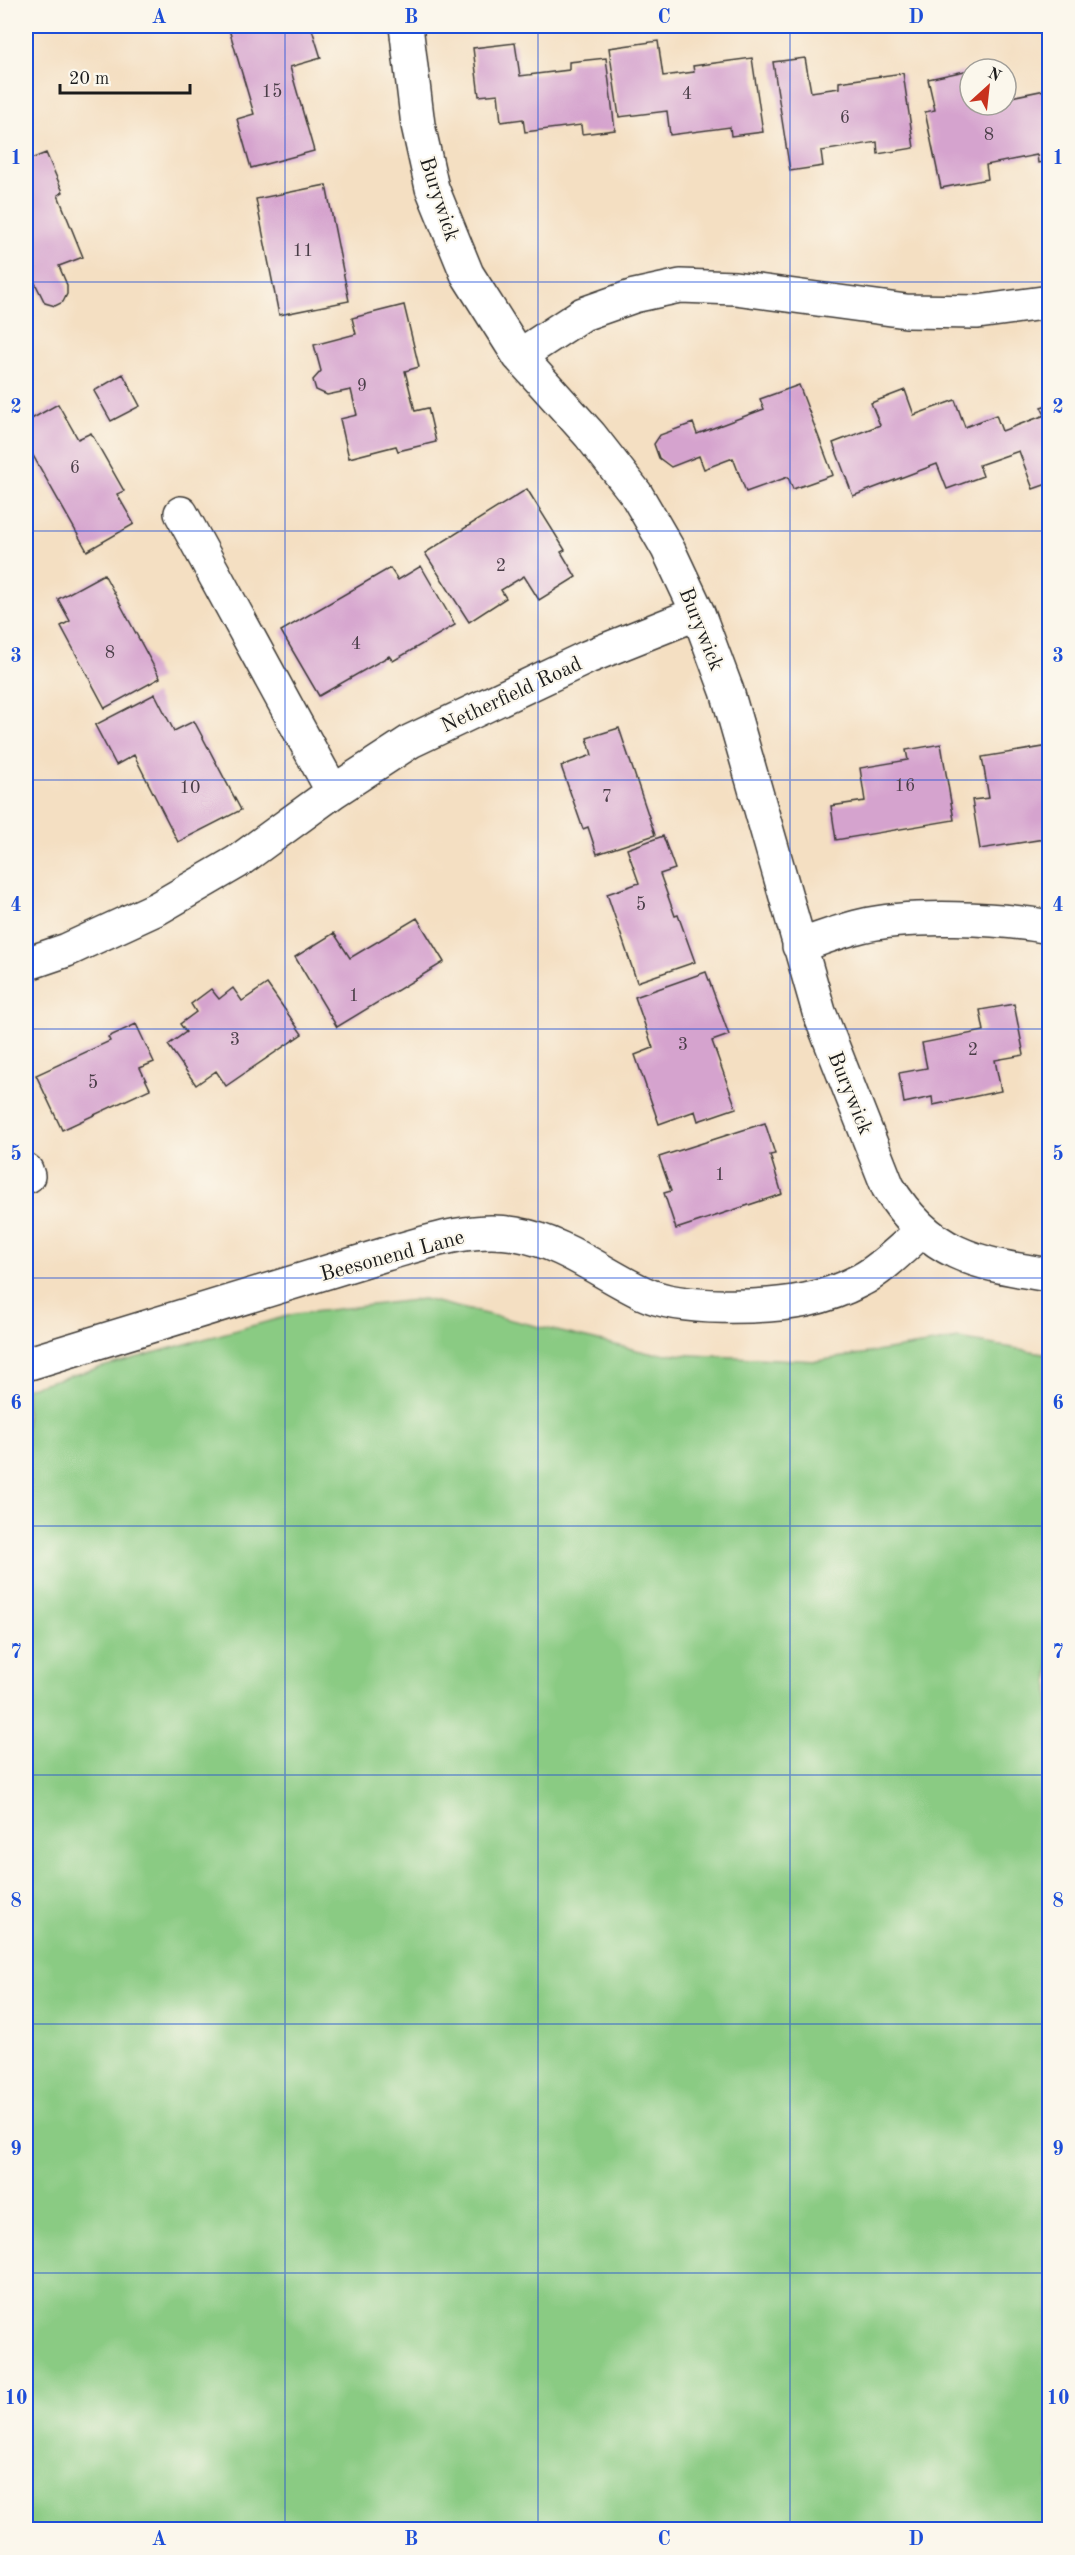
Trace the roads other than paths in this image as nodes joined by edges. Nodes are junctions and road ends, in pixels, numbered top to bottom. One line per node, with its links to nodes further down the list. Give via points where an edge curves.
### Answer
1 (406, 26): 3 (street, Burywick, via 418,125 432,188 467,274)
2 (1050, 302): 3 (street, via 978,312 906,311 735,288 680,286 634,296 583,314)
3 (519, 356): 5 (street, Burywick, via 590,435 636,494)
4 (181, 513): 6 (street)
5 (698, 613): 6 (street, Netherfield Road, via 588,657 411,741); 8 (street, Burywick, via 727,691)
6 (333, 792): 9 (street, Netherfield Road, via 237,861 158,908 67,950)
7 (1050, 927): 8 (street, via 969,919 908,920 862,925)
8 (799, 946): 10 (street, Burywick, via 819,1012 888,1187)
9 (26, 964)
10 (922, 1231): 11 (street, via 943,1246 976,1259 1003,1268); 12 (street, Beesonend Lane, via 864,1279 834,1292 805,1300 732,1306 681,1304 645,1294 561,1247 515,1233 471,1233 435,1239)
11 (1050, 1275)
12 (26, 1365)

